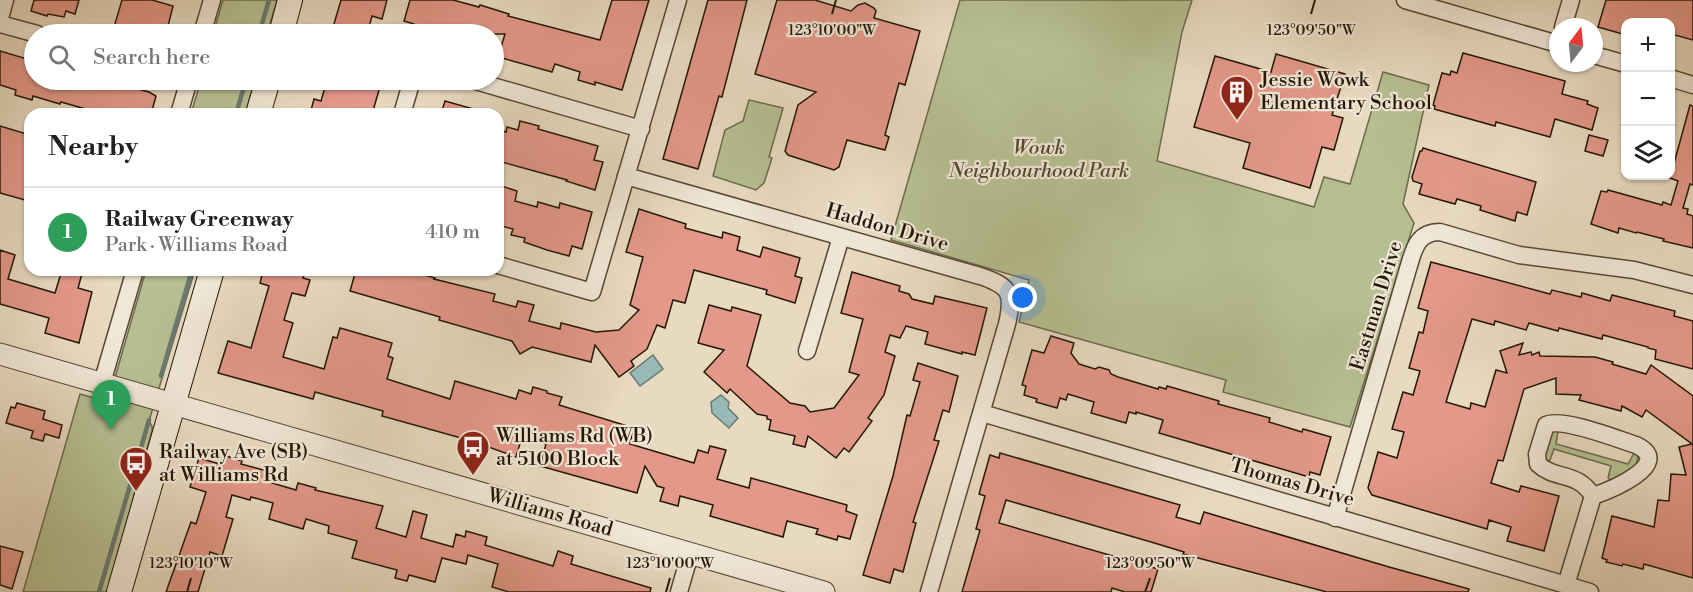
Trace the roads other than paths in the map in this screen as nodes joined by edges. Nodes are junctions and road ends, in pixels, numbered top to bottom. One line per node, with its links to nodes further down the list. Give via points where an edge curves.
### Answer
1 (5, 0): 7 (street)
2 (212, 0): 10 (street)
3 (291, 0): 11 (main road)
4 (678, 0): 25 (street)
5 (1405, 0): 13 (street)
6 (1571, 0): 8 (street)
7 (0, 18)
8 (1566, 18)
9 (0, 24): 12 (street)
10 (205, 24)
11 (283, 24)
12 (24, 30)
13 (1549, 41)
14 (1603, 58): 15 (street)
15 (1621, 63)
16 (1675, 79): 17 (street)
17 (1693, 85)
18 (504, 89): 25 (street)
19 (186, 90): 22 (street)
20 (264, 90): 23 (main road)
21 (409, 90): 24 (street)
22 (181, 108)
23 (260, 108)
24 (404, 108)
25 (640, 129): 26 (street)
26 (626, 176): 27 (street, Haddon Drive); 28 (street, via 592,292)
27 (841, 237): 32 (street); 36 (street, Haddon Drive, via 980,276 999,283 1009,292 1011,307)
28 (504, 267)
29 (133, 276): 34 (street)
30 (210, 276): 35 (main road)
31 (1693, 285): 38 (street, Eastman Drive, via 1634,270 1519,255 1440,232 1419,239)
32 (807, 351)
33 (0, 354): 34 (street, Williams Road)
34 (102, 384): 35 (street, Williams Road)
35 (174, 404): 39 (street, Williams Road); 42 (main road)
36 (982, 413): 38 (street, Thomas Drive); 45 (street, Haddon Drive)
37 (1593, 496): 37 (street, via 1581,482 1538,464 1546,425 1557,422 1636,444 1648,455 1639,474); 41 (street)
38 (1335, 518): 41 (street, Thomas Drive)
39 (690, 554): 40 (street, Williams Road); 43 (street)
40 (768, 584): 44 (street, Williams Road)
41 (1566, 585): 46 (street, Thomas Drive)
42 (119, 592)
43 (679, 592)
44 (824, 592)
45 (929, 592)
46 (1590, 592)

